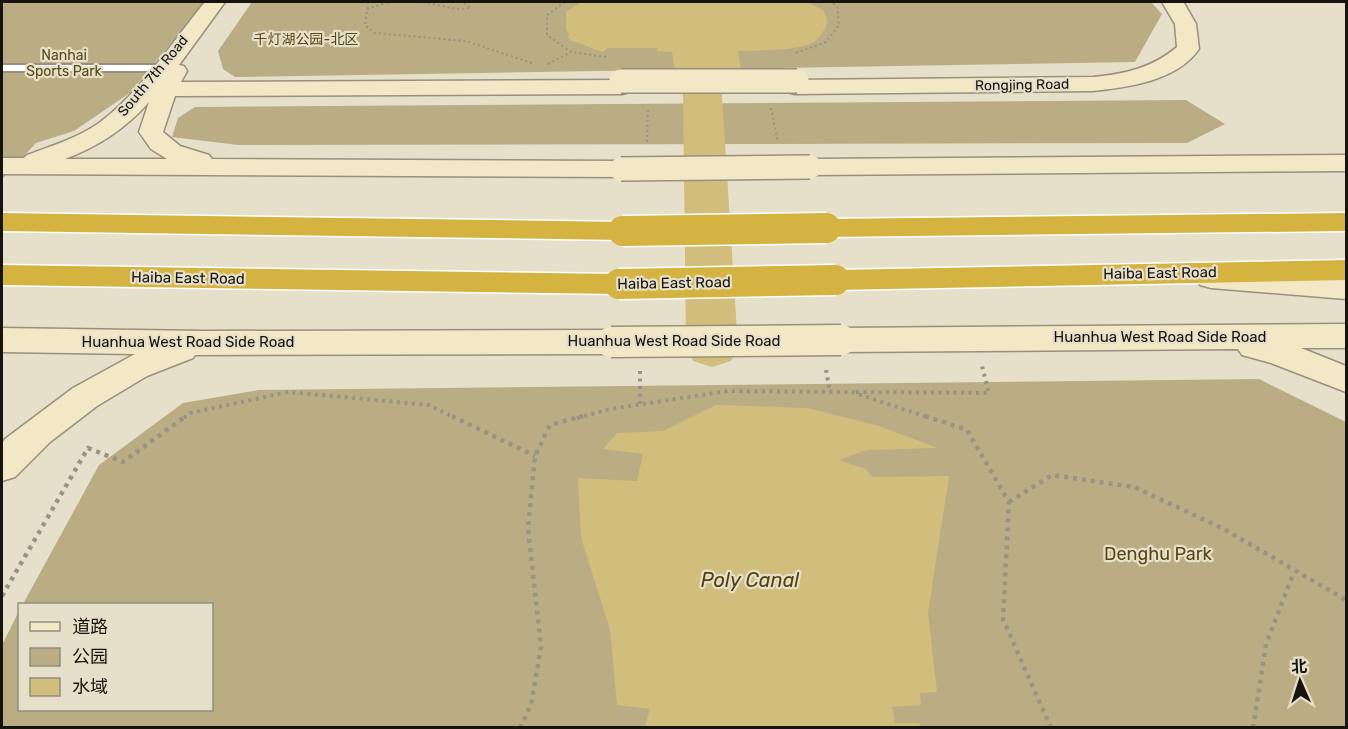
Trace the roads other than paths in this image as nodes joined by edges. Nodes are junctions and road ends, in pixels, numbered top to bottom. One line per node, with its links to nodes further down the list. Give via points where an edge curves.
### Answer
1 (215, 2): 6 (main road, South 7th Road)
2 (225, 2): 6 (main road, South 7th Road)
3 (1163, 2): 7 (main road, Rongjing Road, via 1180,30 1179,46 1165,58 1118,76)
4 (1172, 2): 7 (main road, Rongjing Road, via 1189,32 1188,49 1174,62 1127,81)
5 (2, 68): 6 (lane)
6 (162, 80): 7 (main road); 10 (main road, South 7th Road, via 107,128 59,153); 11 (main road, South 7th Road, via 151,132 156,143 189,158)
7 (796, 84)
8 (1309, 163): 9 (main road); 11 (main road, bridge, via 621,169); 12 (main road)
9 (1347, 163)
10 (9, 166): 11 (main road)
11 (243, 167)
12 (1347, 170)
13 (2, 222): 14 (highway, bridge, via 623,231)
14 (1347, 222)
15 (1347, 270): 16 (highway, Haiba East Road)
16 (1147, 273): 17 (highway, Haiba East Road, bridge, via 619,284); 18 (main road)
17 (2, 275)
18 (1347, 289)
19 (1211, 336): 20 (main road, Huanhua West Road Side Road); 22 (main road, Huanhua West Road Side Road, bridge); 23 (main road, via 1277,352)
20 (1347, 336)
21 (2, 340): 22 (main road, Huanhua West Road Side Road)
22 (202, 343): 24 (main road, via 153,359 94,393 28,440)
23 (1347, 379)
24 (2, 466)

